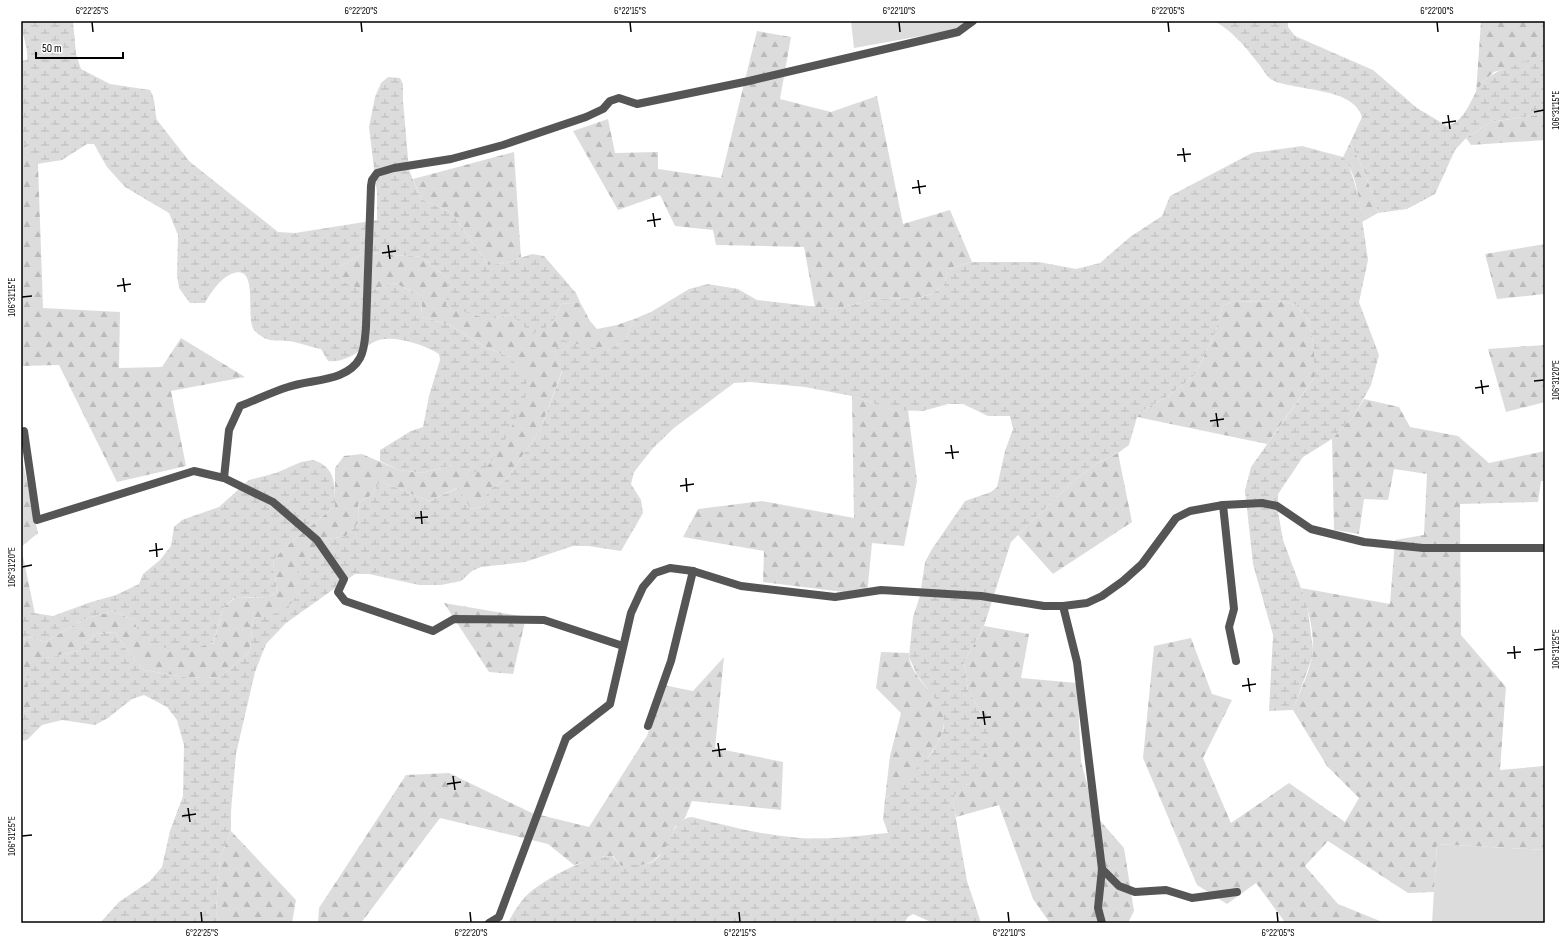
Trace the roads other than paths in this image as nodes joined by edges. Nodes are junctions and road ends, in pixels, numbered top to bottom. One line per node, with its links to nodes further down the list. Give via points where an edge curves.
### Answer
1 (973, 21): 3 (street, via 958,32 749,81 637,104 619,98 586,117 503,145 450,159 377,173 371,186 366,327 360,358 336,376 288,386 240,406 229,430)
2 (21, 432): 3 (street, via 24,431 37,520 194,470)
3 (224, 478): 8 (street, via 273,502 317,540 344,579 338,592 345,601 433,631 454,619 544,620)
4 (1223, 505): 5 (street, via 1262,503 1277,506 1311,529 1391,546); 7 (street, via 1190,511 1176,518 1142,564 1123,582 1087,603); 9 (street, via 1234,609 1228,627)
5 (1545, 548)
6 (693, 571): 7 (street, via 741,586 835,597 881,590 981,596 1044,606); 8 (street, via 670,568 655,573 643,587 634,606); 10 (street, via 671,661)
7 (1063, 606): 11 (street, via 1077,662)
8 (623, 646): 13 (street, via 610,704 566,738 499,917)
9 (1236, 662)
10 (648, 726)
11 (1102, 869): 12 (street, via 1119,886 1135,892 1166,890 1192,898); 14 (street, via 1098,908)
12 (1237, 892)
13 (489, 923)
14 (1102, 923)

